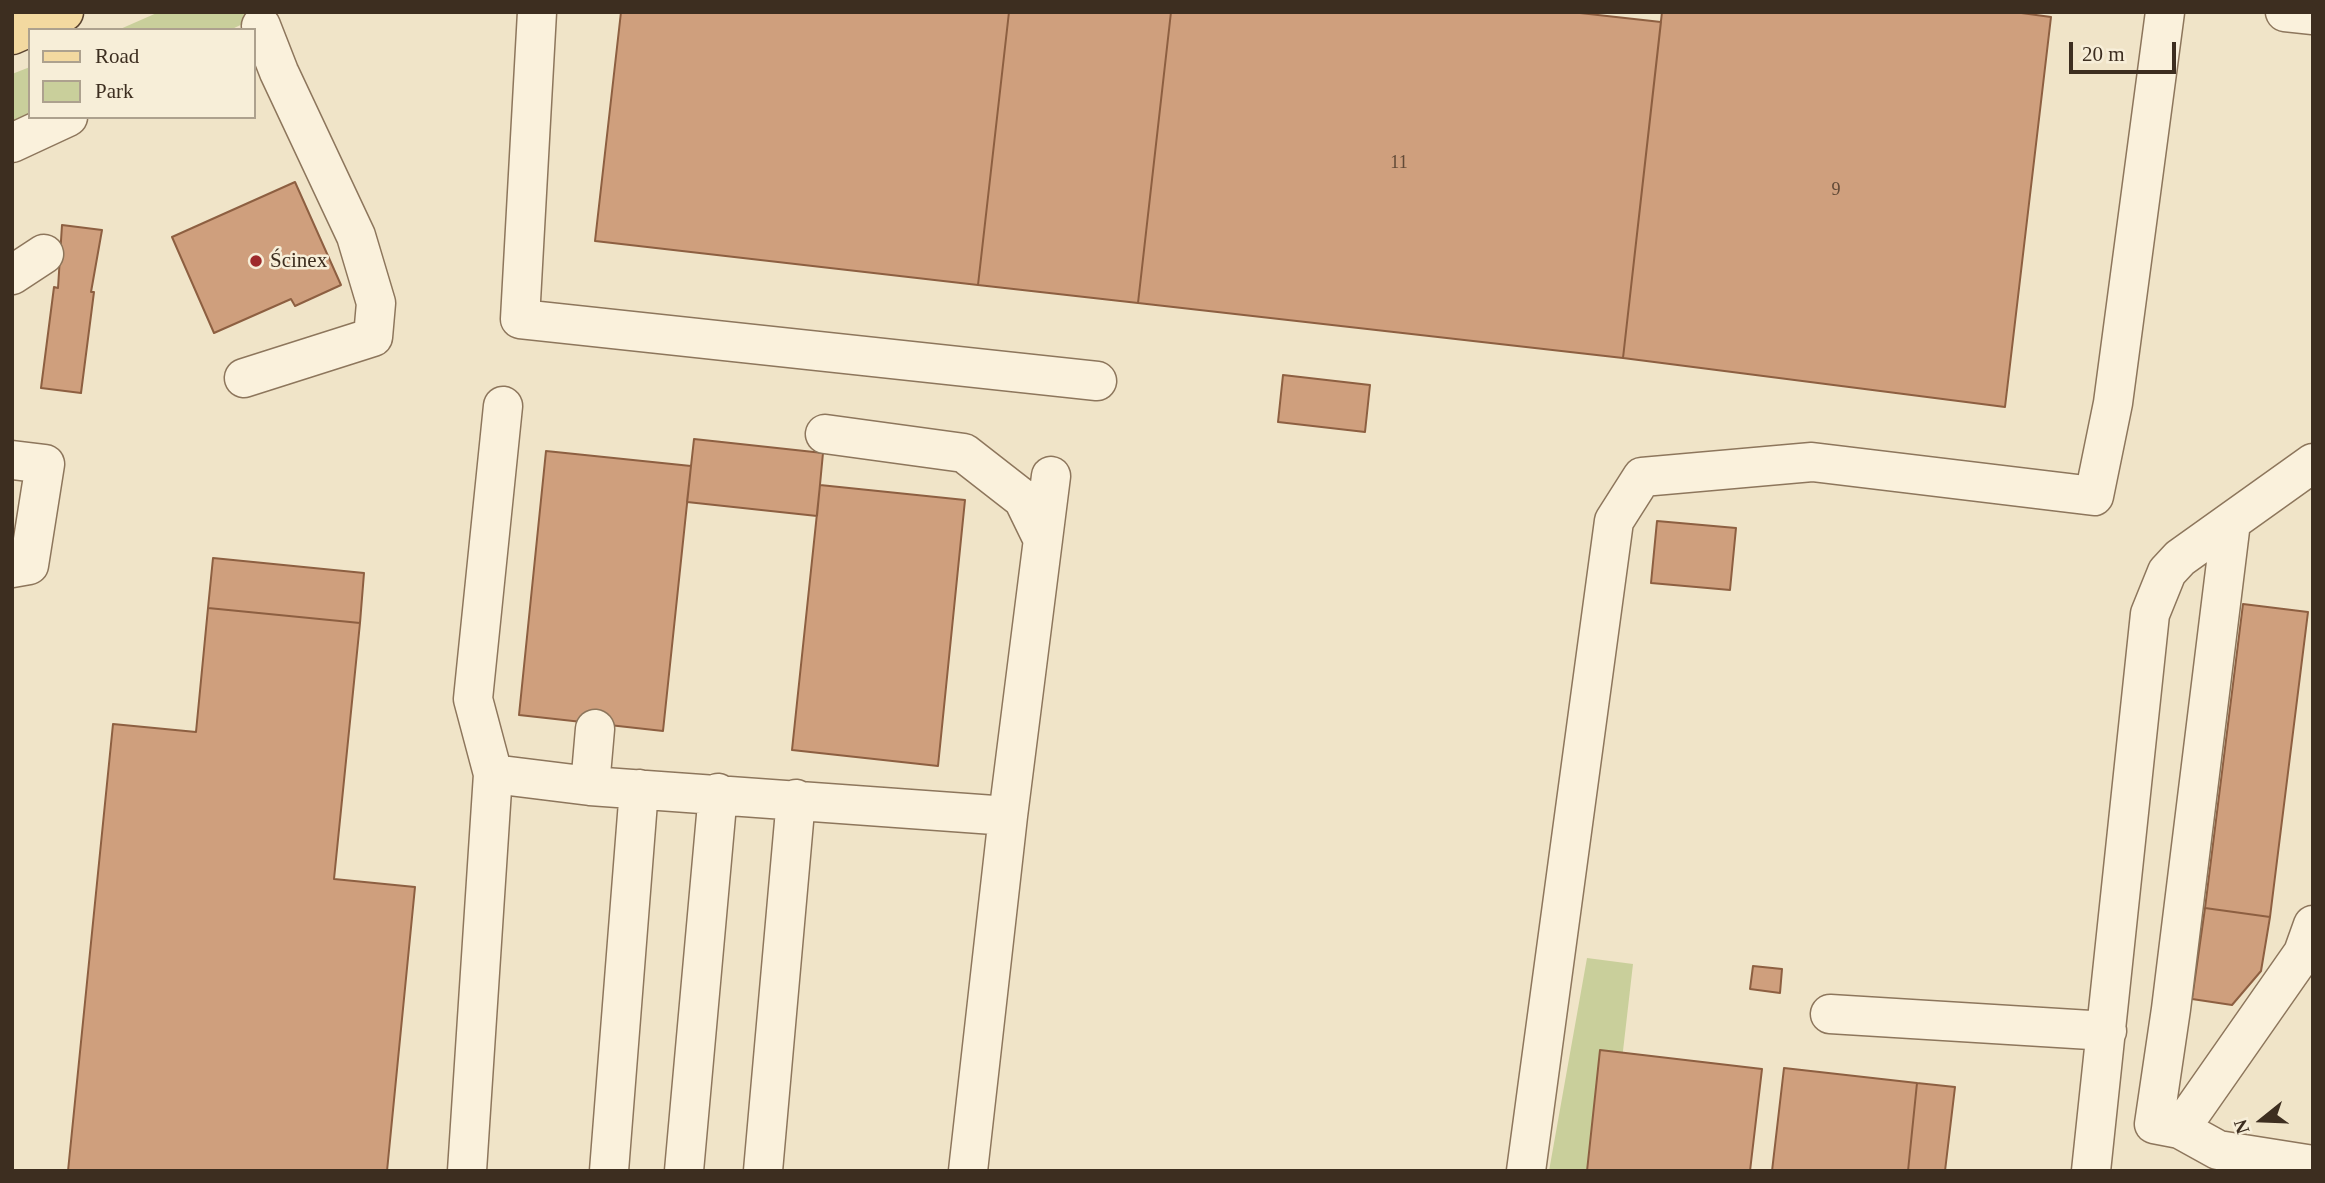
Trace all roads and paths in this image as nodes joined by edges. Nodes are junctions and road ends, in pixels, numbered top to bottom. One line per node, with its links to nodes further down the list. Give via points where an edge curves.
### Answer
1 (64, 12): 7 (main road)
2 (537, 12): 13 (street, via 520,319)
3 (2165, 12): 40 (street, via 2113,403 2094,496 1812,462 1642,477 1614,521)
4 (2285, 12): 5 (street)
5 (2313, 15)
6 (268, 23): 12 (street, via 279,72 356,236 376,303 373,337)
7 (12, 35)
8 (64, 119): 9 (street)
9 (12, 143)
10 (44, 254): 11 (street)
11 (12, 275)
12 (244, 378)
13 (1097, 381)
14 (503, 406): 23 (street, via 473,699)
15 (825, 434): 20 (street, via 964,453 1023,499)
16 (12, 460): 21 (street, via 45,464 29,565)
17 (2313, 463): 19 (street)
18 (1051, 476): 20 (street)
19 (2231, 522): 31 (street, via 2167,572 2150,614); 33 (street, via 2171,1009)
20 (1043, 540): 28 (street)
21 (12, 568)
22 (595, 729): 24 (street)
23 (493, 774): 24 (street); 35 (street)
24 (590, 786): 25 (street)
25 (639, 789): 26 (street); 36 (street)
26 (718, 793): 27 (street); 37 (street)
27 (796, 799): 28 (street); 38 (street)
28 (1008, 816): 39 (street)
29 (2313, 925): 33 (street, via 2303,953)
30 (1830, 1014): 31 (street)
31 (2107, 1031): 32 (street)
32 (2098, 1114): 33 (street); 41 (street)
33 (2167, 1127): 34 (street, via 2218,1150)
34 (2313, 1168)
35 (467, 1171)
36 (609, 1171)
37 (684, 1171)
38 (763, 1171)
39 (968, 1171)
40 (1526, 1171)
41 (2091, 1171)

